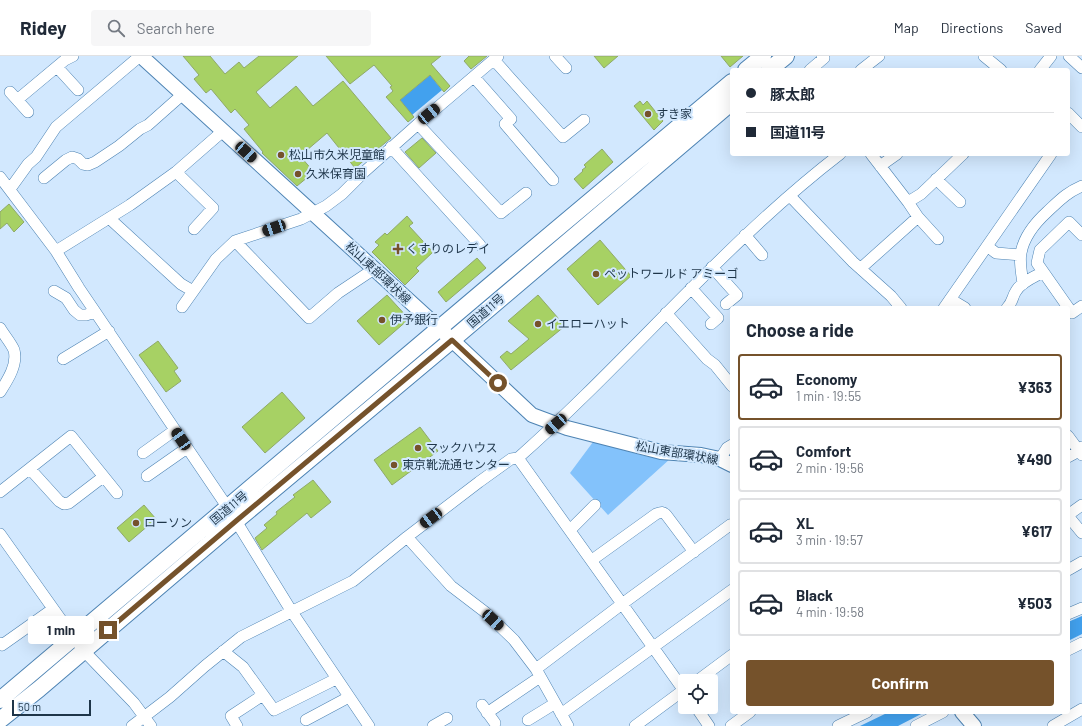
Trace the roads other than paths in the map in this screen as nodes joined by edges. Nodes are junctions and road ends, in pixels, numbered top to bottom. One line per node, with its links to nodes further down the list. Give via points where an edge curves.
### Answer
1 (73, 56): 11 (street)
2 (140, 56): 22 (main road, 松山東部環状線); 43 (street, via 56,126 36,157)
3 (555, 56): 12 (street)
4 (763, 56): 13 (highway)
5 (786, 56): 14 (highway)
6 (879, 56): 16 (street)
7 (984, 56): 17 (street)
8 (1069, 56): 18 (street)
9 (826, 57): 15 (street)
10 (492, 59): 19 (street); 26 (street, via 563,137)
11 (58, 62): 21 (street); 24 (street, via 14,96)
12 (566, 68)
13 (748, 68)
14 (772, 68)
15 (812, 68)
16 (864, 68)
17 (999, 68)
18 (1082, 68)
19 (474, 77): 27 (street); 41 (street, via 511,119 505,124)
20 (730, 84): 81 (highway, 国道11号)
21 (78, 90)
22 (183, 94): 29 (main road, 松山東部環状線); 39 (street, via 148,125 95,162 83,164 72,157)
23 (730, 104): 83 (highway, 国道11号)
24 (28, 112)
25 (1070, 116): 28 (street)
26 (584, 120)
27 (418, 124): 30 (street); 44 (street, via 501,214)
28 (1081, 124)
29 (223, 131): 37 (street); 48 (main road, 松山東部環状線)
30 (391, 147): 48 (street, via 342,194); 56 (street)
31 (837, 156): 45 (street)
32 (872, 156): 36 (street)
33 (894, 156): 36 (street)
34 (961, 156): 40 (street)
35 (1050, 156): 57 (street)
36 (880, 166): 46 (street)
37 (176, 172): 50 (street); 51 (street, via 213,208)
38 (0, 177): 43 (street)
39 (44, 178)
40 (936, 179): 46 (street, via 921,194); 47 (street)
41 (553, 180)
42 (1082, 186): 59 (street, via 1059,199 1039,219)
43 (10, 189): 58 (street)
44 (526, 193)
45 (790, 196): 52 (street); 62 (street)
46 (908, 202): 49 (street)
47 (960, 202)
48 (313, 213): 55 (street); 63 (main road, 松山東部環状線)
49 (918, 217): 54 (street); 62 (street)
50 (109, 218): 58 (street); 68 (street, via 181,284)
51 (194, 229)
52 (745, 235): 60 (street); 61 (street)
53 (1082, 235): 64 (street, via 1069,222 1040,250 1037,264)
54 (938, 240)
55 (235, 241): 63 (street, via 309,318); 68 (street, via 216,259)
56 (480, 245)
57 (986, 246): 59 (street, via 996,252); 70 (street)
58 (56, 251): 77 (street)
59 (1020, 254): 65 (street)
60 (762, 255)
61 (712, 267): 66 (street); 69 (street, via 737,295)
62 (861, 268): 71 (street)
63 (374, 269): 81 (main road, 松山東部環状線)
64 (1043, 272): 65 (street); 73 (street)
65 (1023, 284): 72 (street, via 1015,292)
66 (691, 288): 78 (street); 79 (street, via 718,318)
67 (54, 291): 77 (street, via 66,298 80,315)
68 (193, 291): 75 (street)
69 (726, 304)
70 (947, 304)
71 (899, 306)
72 (1009, 306)
73 (1067, 306)
74 (1082, 306): 76 (street, via 1072,313)
75 (182, 307)
76 (1070, 310)
77 (95, 312): 82 (street)
78 (666, 313): 85 (street); 87 (street)
79 (711, 324)
80 (0, 328): 86 (street, via 14,351 14,361 11,374)
81 (439, 329): 83 (main road, 松山東部環状線); 104 (highway, 国道11号)
82 (109, 331): 84 (street); 88 (street)
83 (452, 340): 87 (main road, 松山東部環状線, via 532,415); 104 (highway, 国道11号)
84 (63, 358)
85 (730, 384)
86 (0, 392)
87 (556, 424): 95 (street); 96 (main road, 松山東部環状線, via 661,452 701,455)
88 (175, 430): 91 (street); 93 (street)
89 (1070, 438): 92 (street)
90 (730, 446): 96 (street, via 727,448)
91 (187, 448): 98 (street); 104 (street)
92 (1081, 451): 94 (street)
93 (143, 453)
94 (1070, 456)
95 (518, 458): 108 (street); 111 (street, via 511,459)
96 (726, 462)
97 (30, 469): 99 (street, via 64,504 69,503); 99 (street, via 71,436); 100 (street)
98 (146, 476)
99 (103, 477): 101 (street)
100 (0, 492)
101 (116, 493)
102 (595, 505): 108 (street)
103 (1082, 505): 105 (street)
104 (232, 514): 120 (street); 122 (highway, 国道11号); 127 (highway, 国道11号)
105 (1070, 514)
106 (1070, 518): 110 (street)
107 (730, 525): 112 (street)
108 (570, 530): 113 (street)
109 (1, 533): 119 (street)
110 (1082, 533)
111 (407, 537): 120 (street, via 353,581); 130 (street, via 451,586 485,612 514,640)
112 (694, 552): 113 (street, via 665,513 661,512); 117 (street)
113 (592, 560): 117 (street)
114 (1082, 562): 115 (street)
115 (1070, 569)
116 (730, 591): 125 (street)
117 (622, 604): 125 (street); 130 (street)
118 (1082, 608): 121 (street)
119 (53, 609): 122 (street); 123 (street, via 2,645)
120 (292, 612): 128 (street, via 241,637); 132 (street)
121 (1070, 613)
122 (74, 638): 127 (street); 137 (highway, 国道11号)
123 (0, 643)
124 (1082, 643): 126 (street)
125 (653, 647): 133 (street); 140 (street)
126 (1070, 649)
127 (84, 650): 146 (street); 148 (highway, 国道11号)
128 (224, 651): 134 (street, via 243,667); 146 (street)
129 (730, 656): 131 (street)
130 (538, 673): 138 (street); 151 (street, via 485,709)
131 (706, 674)
132 (336, 679): 134 (street, via 274,710); 136 (street)
133 (678, 681)
134 (263, 695): 154 (street, via 231,716)
135 (678, 695): 158 (street)
136 (349, 697): 149 (street); 155 (street)
137 (0, 700)
138 (554, 704): 140 (street); 150 (street)
139 (1082, 709): 164 (street)
140 (561, 714): 157 (street)
141 (701, 714): 159 (street)
142 (747, 714): 160 (street)
143 (863, 714): 161 (street)
144 (940, 714): 162 (street)
145 (964, 714): 163 (main road)
146 (145, 716): 152 (street); 153 (street)
147 (447, 718): 156 (street)
148 (0, 720)
149 (306, 720)
150 (528, 720)
151 (494, 723)
152 (132, 726)
153 (152, 726)
154 (237, 726)
155 (369, 726)
156 (433, 726)
157 (568, 726)
158 (635, 726)
159 (709, 726)
160 (731, 726)
161 (838, 726)
162 (916, 726)
163 (974, 726)
164 (1053, 726)

